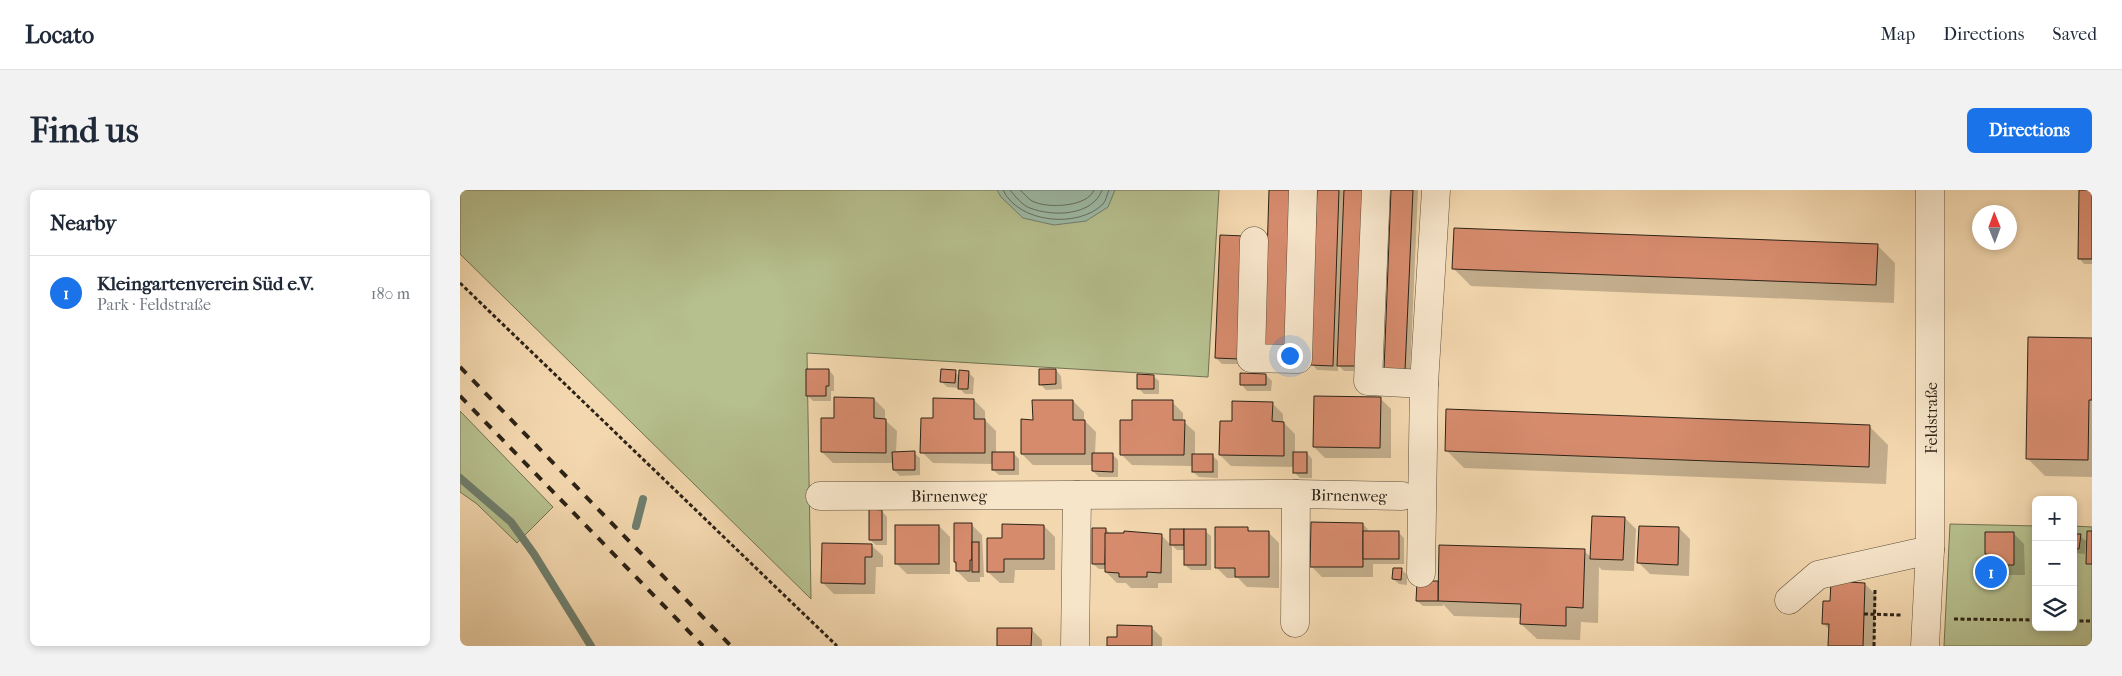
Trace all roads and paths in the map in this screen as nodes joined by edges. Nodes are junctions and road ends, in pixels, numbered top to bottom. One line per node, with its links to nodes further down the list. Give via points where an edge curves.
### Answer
1 (1303, 190): 5 (street, via 1298,359 1250,358)
2 (1376, 190): 7 (street, via 1368,382)
3 (1436, 190): 7 (street)
4 (1930, 190): 12 (street, Feldstraße)
5 (1254, 241)
6 (460, 283): 19 (path)
7 (1424, 384): 14 (street)
8 (1296, 494): 9 (street, Birnenweg); 11 (street, Birnenweg); 18 (street, Birnenweg)
9 (1077, 495): 10 (street, Birnenweg); 20 (street)
10 (820, 496)
11 (1402, 496)
12 (1930, 550): 13 (street); 22 (street, Feldstraße)
13 (1876, 562): 15 (street, via 1818,575); 21 (path)
14 (1421, 573)
15 (1789, 600)
16 (2077, 620): 17 (path)
17 (2092, 621)
18 (1294, 623)
19 (838, 646)
20 (1075, 646)
21 (1874, 646)
22 (1925, 646)

